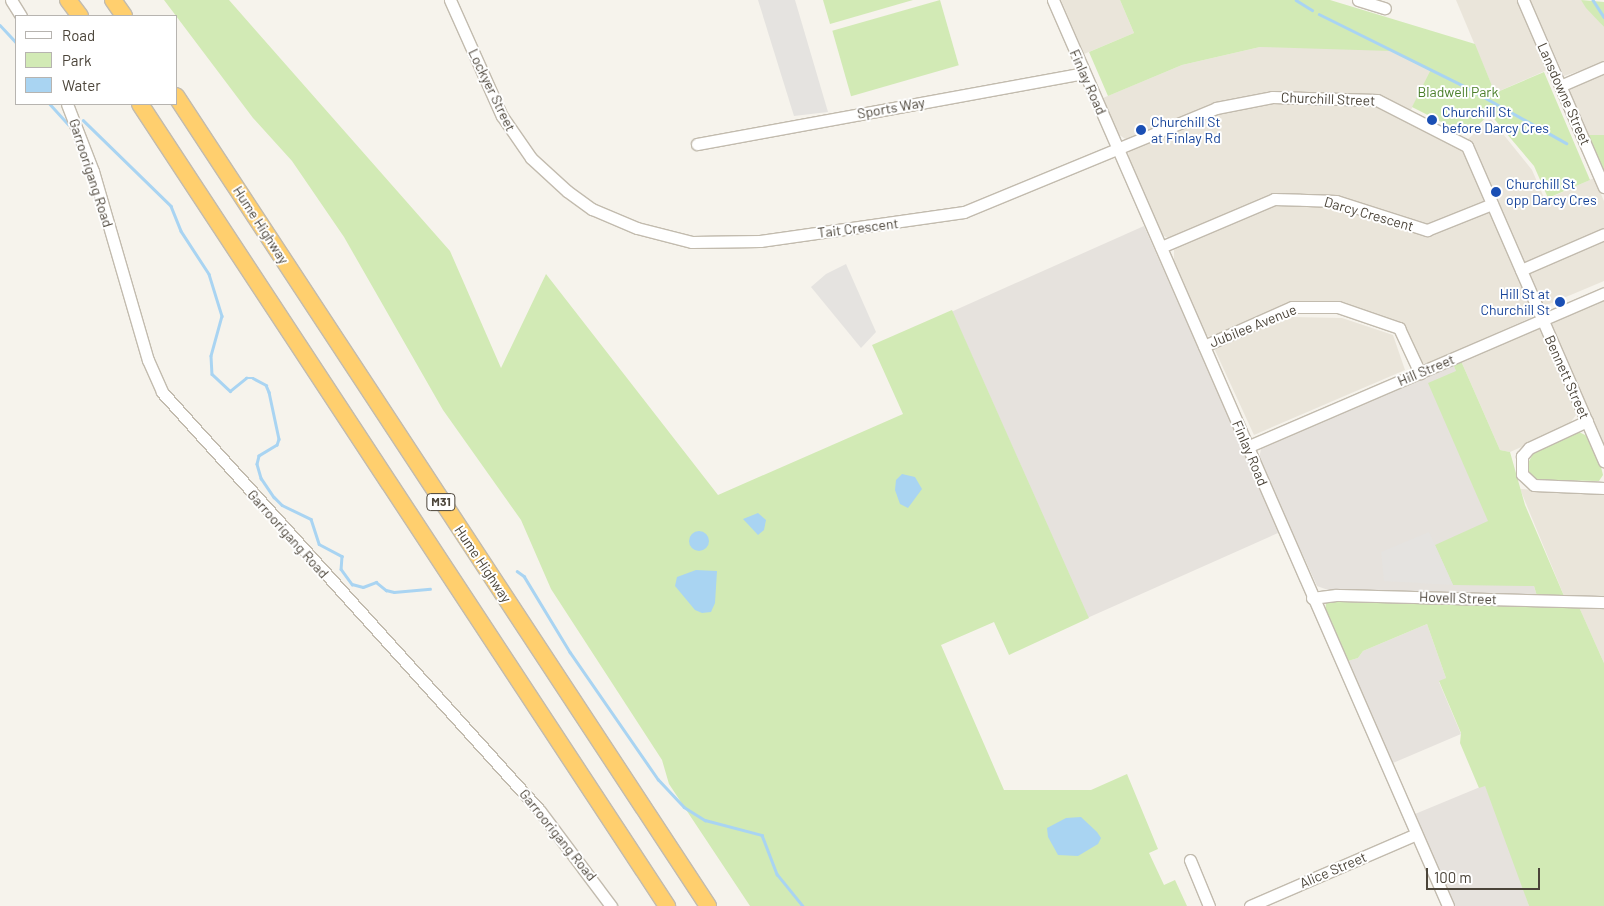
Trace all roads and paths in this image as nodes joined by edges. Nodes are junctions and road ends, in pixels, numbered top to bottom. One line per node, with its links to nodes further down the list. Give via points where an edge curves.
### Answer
1 (11, 0): 9 (street)
2 (68, 0): 10 (highway)
3 (113, 0): 11 (highway)
4 (450, 0): 22 (street, Lockyer Street, via 490,92 515,137 548,176)
5 (1053, 0): 13 (street, Finlay Road)
6 (1358, 0): 8 (street)
7 (1523, 0): 14 (street, Lansdowne Street)
8 (1385, 8)
9 (20, 15)
10 (79, 15)
11 (123, 15)
12 (1604, 67): 14 (street)
13 (1084, 73): 18 (street, Sports Way); 19 (street, Finlay Road)
14 (1560, 86): 20 (street, Lansdowne Street)
15 (178, 99): 40 (highway, Hume Highway / M31)
16 (67, 105): 38 (street, Garroorigang Road, via 93,171 148,360 162,392 540,811)
17 (141, 105): 39 (highway, M31)
18 (697, 144)
19 (1117, 148): 21 (street, Churchill Street, via 1196,114 1258,99 1377,100 1463,142); 22 (street, Tait Crescent, via 1012,195 964,212 760,241 722,243 674,238 618,222); 24 (street, Finlay Road)
20 (1604, 187)
21 (1492, 204): 24 (street, Darcy Crescent, via 1427,230 1336,201 1274,199); 25 (street, Churchill Street)
22 (592, 209)
23 (1604, 234): 25 (street)
24 (1161, 247): 28 (street, Finlay Road)
25 (1521, 270): 27 (street, Churchill Street)
26 (1604, 293): 27 (street, Hill Street)
27 (1542, 320): 29 (street, Hill Street); 30 (street, Bennett Street)
28 (1204, 346): 29 (street, Jubilee Avenue, via 1292,307 1338,307 1399,328); 31 (street, Finlay Road)
29 (1420, 373): 31 (street, Hill Street)
30 (1587, 421): 32 (street, Bennett Street); 33 (street, via 1529,448 1522,456 1522,474 1534,485)
31 (1248, 447): 34 (street, Finlay Road)
32 (1604, 461)
33 (1604, 488)
34 (1312, 598): 35 (street, Hovell Street, via 1336,595); 36 (street, Finlay Road)
35 (1604, 602)
36 (1416, 834): 42 (street, Alice Street); 43 (street, Finlay Road)
37 (1190, 860): 41 (street)
38 (611, 906)
39 (667, 906)
40 (708, 906)
41 (1210, 906)
42 (1250, 906)
43 (1448, 906)

